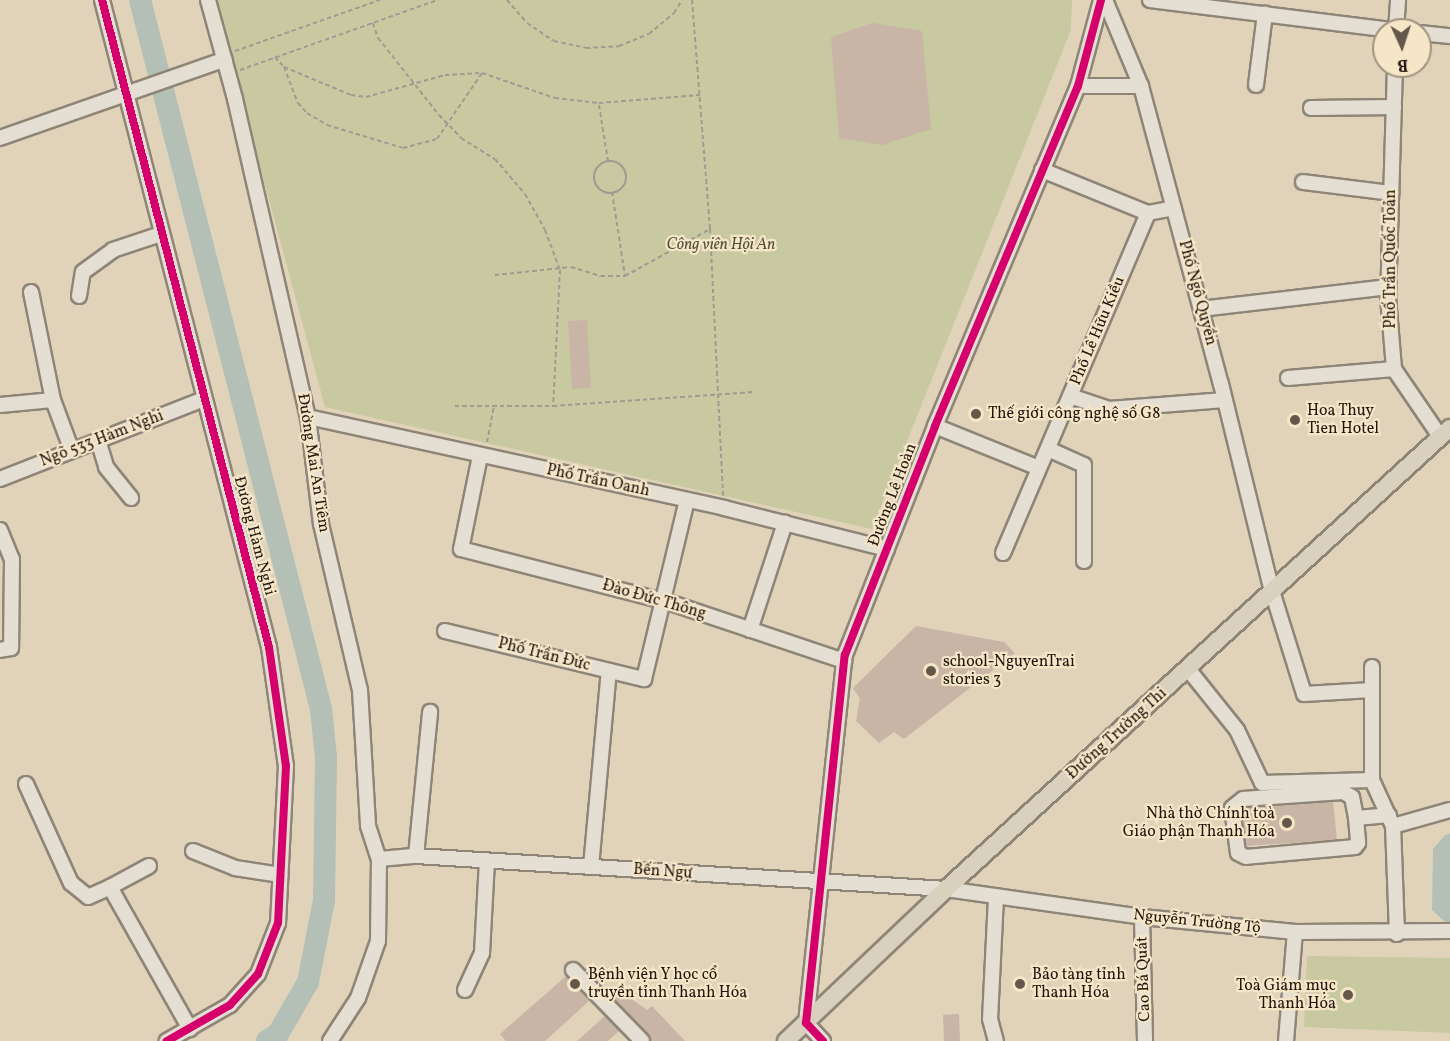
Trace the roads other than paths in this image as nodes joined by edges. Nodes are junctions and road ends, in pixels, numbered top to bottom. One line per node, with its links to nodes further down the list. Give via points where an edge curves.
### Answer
1 (102, 0): 16 (street, Đường Hàm Nghi)
2 (208, 0): 11 (street, Đường Mai An Tiêm)
3 (1103, 0): 14 (street, Đường Lê Hoàn); 15 (street, Phố Ngô Quyền)
4 (1150, 0): 6 (street)
5 (1398, 0): 7 (street)
6 (1265, 14): 8 (street); 13 (street)
7 (1397, 18)
8 (1372, 28)
9 (1432, 34): 10 (street)
10 (1450, 36)
11 (224, 58): 16 (street); 37 (street, Đường Mai An Tiêm)
12 (1395, 78): 17 (street, Phố Trần Quốc Toản)
13 (1256, 85)
14 (1078, 86): 15 (street); 20 (street, Đường Lê Hoàn)
15 (1141, 86): 23 (street, Phố Ngô Quyền)
16 (128, 91): 19 (street); 25 (street, Đường Hàm Nghi)
17 (1394, 107): 18 (street); 22 (street, Phố Trần Quốc Toản)
18 (1311, 108)
19 (0, 138)
20 (1042, 170): 24 (street); 38 (street, Đường Lê Hoàn)
21 (1303, 182): 22 (street)
22 (1391, 193): 26 (street, Phố Trần Quốc Toản)
23 (1174, 208): 24 (street); 29 (street, Phố Ngô Quyền)
24 (1148, 213): 32 (street, Phố Lê Hữu Kiều)
25 (161, 234): 28 (street, via 113,250 83,272); 33 (street, Đường Hàm Nghi)
26 (1388, 287): 29 (street); 30 (street, Phố Trần Quốc Toản)
27 (31, 292): 34 (street)
28 (79, 296)
29 (1201, 309): 35 (street, Phố Ngô Quyền)
30 (1394, 369): 31 (street); 39 (street)
31 (1288, 378)
32 (1070, 396): 35 (street, via 1109,409); 41 (street, Phố Lê Hữu Kiều)
33 (204, 399): 40 (street, Ngõ 533 Hàm Nghi); 75 (street, Đường Hàm Nghi, via 269,647 286,766)
34 (53, 400): 36 (street); 42 (street)
35 (1225, 400): 53 (street, Phố Ngô Quyền)
36 (0, 405)
37 (308, 417): 43 (street, Phố Trần Oanh); 71 (street, Đường Mai An Tiêm, via 316,502 360,690 368,826)
38 (935, 426): 44 (street); 50 (street, Đường Lê Hoàn)
39 (1445, 433): 53 (main road, Đường Trường Thi)
40 (99, 441): 42 (street, Ngõ 533 Hàm Nghi); 46 (street, via 106,467)
41 (1048, 449): 44 (street, Phố Lê Hữu Kiều); 52 (street, via 1084,465)
42 (72, 451): 45 (street, Ngõ 533 Hàm Nghi)
43 (482, 456): 47 (street, Phố Trần Oanh); 54 (street, Đào Đức Thông, via 461,549)
44 (1039, 468): 51 (street, Phố Lê Hữu Kiều)
45 (0, 479)
46 (131, 498)
47 (687, 500): 48 (street, Phố Trần Oanh); 54 (street)
48 (785, 523): 50 (street, Phố Trần Oanh); 55 (street)
49 (0, 530): 57 (street, via 12,559 11,648)
50 (886, 549): 58 (street, Đường Lê Hoàn)
51 (1003, 553)
52 (1084, 561)
53 (1272, 591): 60 (main road, Đường Trường Thi); 62 (street, Phố Ngô Quyền, via 1304,694)
54 (664, 601): 55 (street, Đào Đức Thông); 61 (street, Phố Trần Đức, via 644,680)
55 (750, 630): 58 (street, Đào Đức Thông)
56 (445, 631): 61 (street, Phố Trần Đức)
57 (0, 650)
58 (844, 661): 76 (street, Đường Lê Hoàn)
59 (1372, 667): 62 (street)
60 (1188, 669): 64 (street, via 1231,722 1262,783); 78 (main road, Đường Trường Thi)
61 (609, 671): 74 (street)
62 (1372, 690): 64 (street)
63 (430, 712): 70 (street)
64 (1372, 780): 68 (street)
65 (26, 784): 77 (street, via 71,883 88,897)
66 (1450, 810): 68 (street)
67 (1356, 818): 67 (street, via 1355,848 1246,857 1238,853 1232,808 1243,799 1343,792 1352,797); 68 (street)
68 (1391, 821): 83 (street)
69 (193, 850): 75 (street, via 235,868)
70 (416, 856): 71 (street, Bến Ngự); 72 (street, Bến Ngự)
71 (379, 859): 89 (street, Đường Mai An Tiêm, via 378,941 358,998)
72 (487, 861): 74 (street, Bến Ngự); 85 (street, via 482,953)
73 (149, 866): 77 (street)
74 (591, 867): 76 (street, Bến Ngự)
75 (280, 874): 87 (street, Đường Hàm Nghi, via 278,923 258,974 230,1005)
76 (819, 882): 78 (street, Bến Ngự); 86 (street, Đường Lê Hoàn)
77 (110, 887): 87 (street)
78 (946, 889): 79 (street, Nguyễn Trường Tộ); 86 (main road, Đường Trường Thi)
79 (996, 897): 80 (street, Nguyễn Trường Tộ); 93 (street, via 990,1019)
80 (1142, 917): 81 (street, Nguyễn Trường Tộ); 94 (street, Cao Bá Quát)
81 (1294, 932): 83 (street, Nguyễn Trường Tộ); 95 (street)
82 (1450, 932): 83 (street, Nguyễn Trường Tộ)
83 (1397, 934)
84 (573, 970): 90 (street)
85 (465, 990)
86 (806, 1023): 91 (main road, Đường Trường Thi); 92 (street)
87 (190, 1029): 88 (street, Đường Hàm Nghi)
88 (167, 1041)
89 (330, 1041)
90 (642, 1041)
91 (786, 1041)
92 (823, 1041)
93 (996, 1041)
94 (1145, 1041)
95 (1286, 1041)

